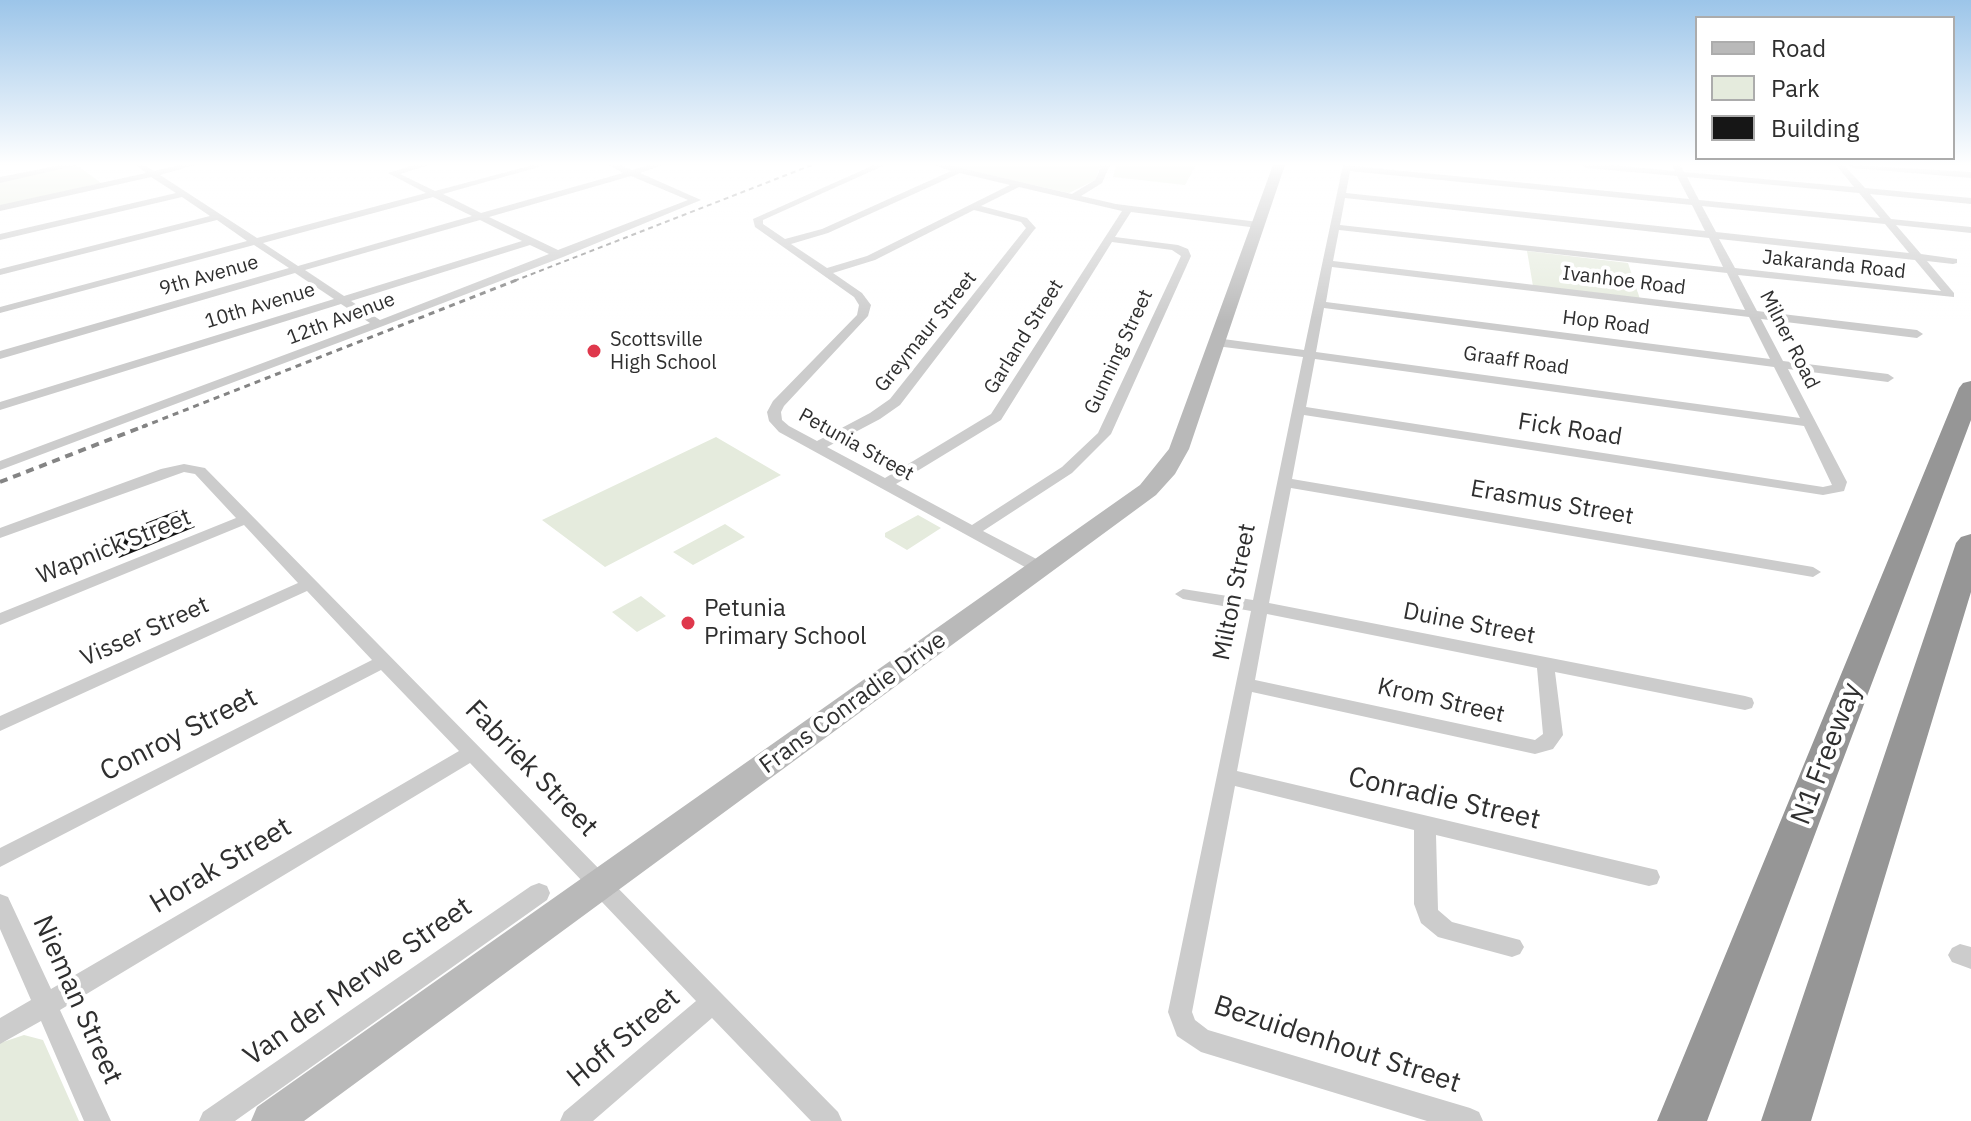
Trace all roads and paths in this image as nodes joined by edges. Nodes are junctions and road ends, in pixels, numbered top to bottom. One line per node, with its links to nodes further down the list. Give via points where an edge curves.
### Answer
1 (84, 217): 25 (street)
2 (217, 217): 35 (street)
3 (218, 217): 28 (street)
4 (348, 217): 28 (street)
5 (476, 217): 34 (street, 9th Avenue)
6 (484, 217): 27 (street)
7 (656, 217): 30 (street, 12th Avenue)
8 (760, 217): 29 (street, Petunia Street, via 758,225)
9 (855, 217): 29 (street)
10 (952, 217): 36 (street, via 871,258)
11 (1013, 217): 53 (street, Greymaur Street, via 1031,228 895,402)
12 (1123, 217): 26 (street, Garland Street)
13 (1196, 217): 21 (street)
14 (1261, 217): 21 (street, Frans Conradie Drive)
15 (1337, 217): 22 (street, Milton Street)
16 (1548, 217): 24 (street)
17 (1703, 217): 24 (street, Milner Road)
18 (1844, 217): 20 (street)
19 (1885, 217): 20 (street)
20 (1889, 222): 23 (street); 31 (street)
21 (1258, 225): 44 (street, Frans Conradie Drive)
22 (1335, 227): 33 (street, Milton Street); 37 (street, Jakaranda Road)
23 (1971, 230)
24 (1712, 235): 31 (street); 37 (street, Milner Road)
25 (0, 237)
26 (1109, 239): 56 (street, Garland Street, via 996,417); 59 (street, Gunning Street, via 1174,247 1186,256 1104,434 1067,470)
27 (532, 241): 30 (street); 38 (street, 10th Avenue)
28 (255, 242): 34 (street); 40 (street)
29 (783, 243): 36 (street, Petunia Street)
30 (559, 255): 42 (street, 12th Avenue)
31 (1920, 257): 32 (street); 37 (street, Jakaranda Road, via 1951,293 1948,296)
32 (1953, 261)
33 (1328, 263): 39 (street, Milton Street); 41 (street, Ivanhoe Road)
34 (297, 269): 38 (street); 46 (street, 9th Avenue)
35 (0, 272)
36 (825, 272): 53 (street, Petunia Street, via 861,298 864,313 774,412 784,429)
37 (1731, 272): 41 (street, Milner Road)
38 (343, 300): 42 (street); 50 (street, 10th Avenue)
39 (1319, 304): 45 (street, Milton Street); 47 (street, Hop Road)
40 (0, 310)
41 (1754, 315): 43 (street, Ivanhoe Road); 47 (street, Milner Road)
42 (379, 324): 54 (street, 12th Avenue)
43 (1917, 334)
44 (1216, 342): 45 (street, Graaff Road); 62 (street, Frans Conradie Drive, via 1167,469 1136,500)
45 (1310, 353): 51 (street, Milton Street); 52 (street, Graaff Road)
46 (0, 355)
47 (1779, 364): 48 (street, Hop Road); 52 (street, Milner Road)
48 (1888, 378)
49 (1971, 388): 92 (highway, N1 Freeway)
50 (0, 406)
51 (1298, 410): 55 (street, Milton Street); 57 (street, Fick Road)
52 (1810, 423): 57 (street, Milner Road, via 1840,482)
53 (817, 447): 56 (street, Petunia Street)
54 (0, 466)
55 (1284, 482): 63 (street, Erasmus Street); 66 (street, Milton Street)
56 (886, 484): 59 (street, Petunia Street)
57 (1836, 490)
58 (246, 519): 60 (street, Fabriek Street, via 200,471 184,468); 64 (street, Fabriek Street); 67 (street, Wapnick Street)
59 (972, 531): 62 (street, Petunia Street)
60 (0, 533)
61 (1971, 543): 93 (highway)
62 (1040, 568): 78 (street, Frans Conradie Drive)
63 (1813, 572)
64 (309, 584): 68 (street, Fabriek Street); 72 (street, Visser Street)
65 (1183, 594): 66 (street, Duine Street)
66 (1259, 607): 69 (street, Duine Street); 70 (street, Milton Street)
67 (0, 619)
68 (384, 661): 73 (street, Fabriek Street); 76 (street, Conroy Street)
69 (1545, 663): 70 (street, Krom Street, via 1553,735 1535,747); 71 (street, Duine Street)
70 (1244, 684): 74 (street, Milton Street)
71 (1745, 703)
72 (0, 724)
73 (473, 752): 78 (street, Fabriek Street); 83 (street, Horak Street)
74 (1225, 776): 75 (street, Conradie Street); 84 (street, Milton Street, via 1180,1004)
75 (1425, 824): 77 (street, Conradie Street); 81 (street, via 1429,916 1446,930)
76 (0, 858)
77 (1649, 877)
78 (602, 883): 82 (street, Fabriek Street); 88 (street, Frans Conradie Drive)
79 (539, 893): 87 (street, Van der Merwe Street)
80 (0, 904): 83 (street, Nieman Street)
81 (1512, 947)
82 (714, 1001): 89 (street, Hoff Street); 90 (street, Fabriek Street)
83 (46, 1005): 85 (street, Horak Street); 86 (street, Nieman Street)
84 (1186, 1028): 91 (street, Bezuidenhout Street, via 1201,1040)
85 (0, 1032)
86 (98, 1121)
87 (212, 1121)
88 (271, 1121)
89 (573, 1121)
90 (829, 1121)
91 (1470, 1121)
92 (1682, 1121)
93 (1786, 1121)

